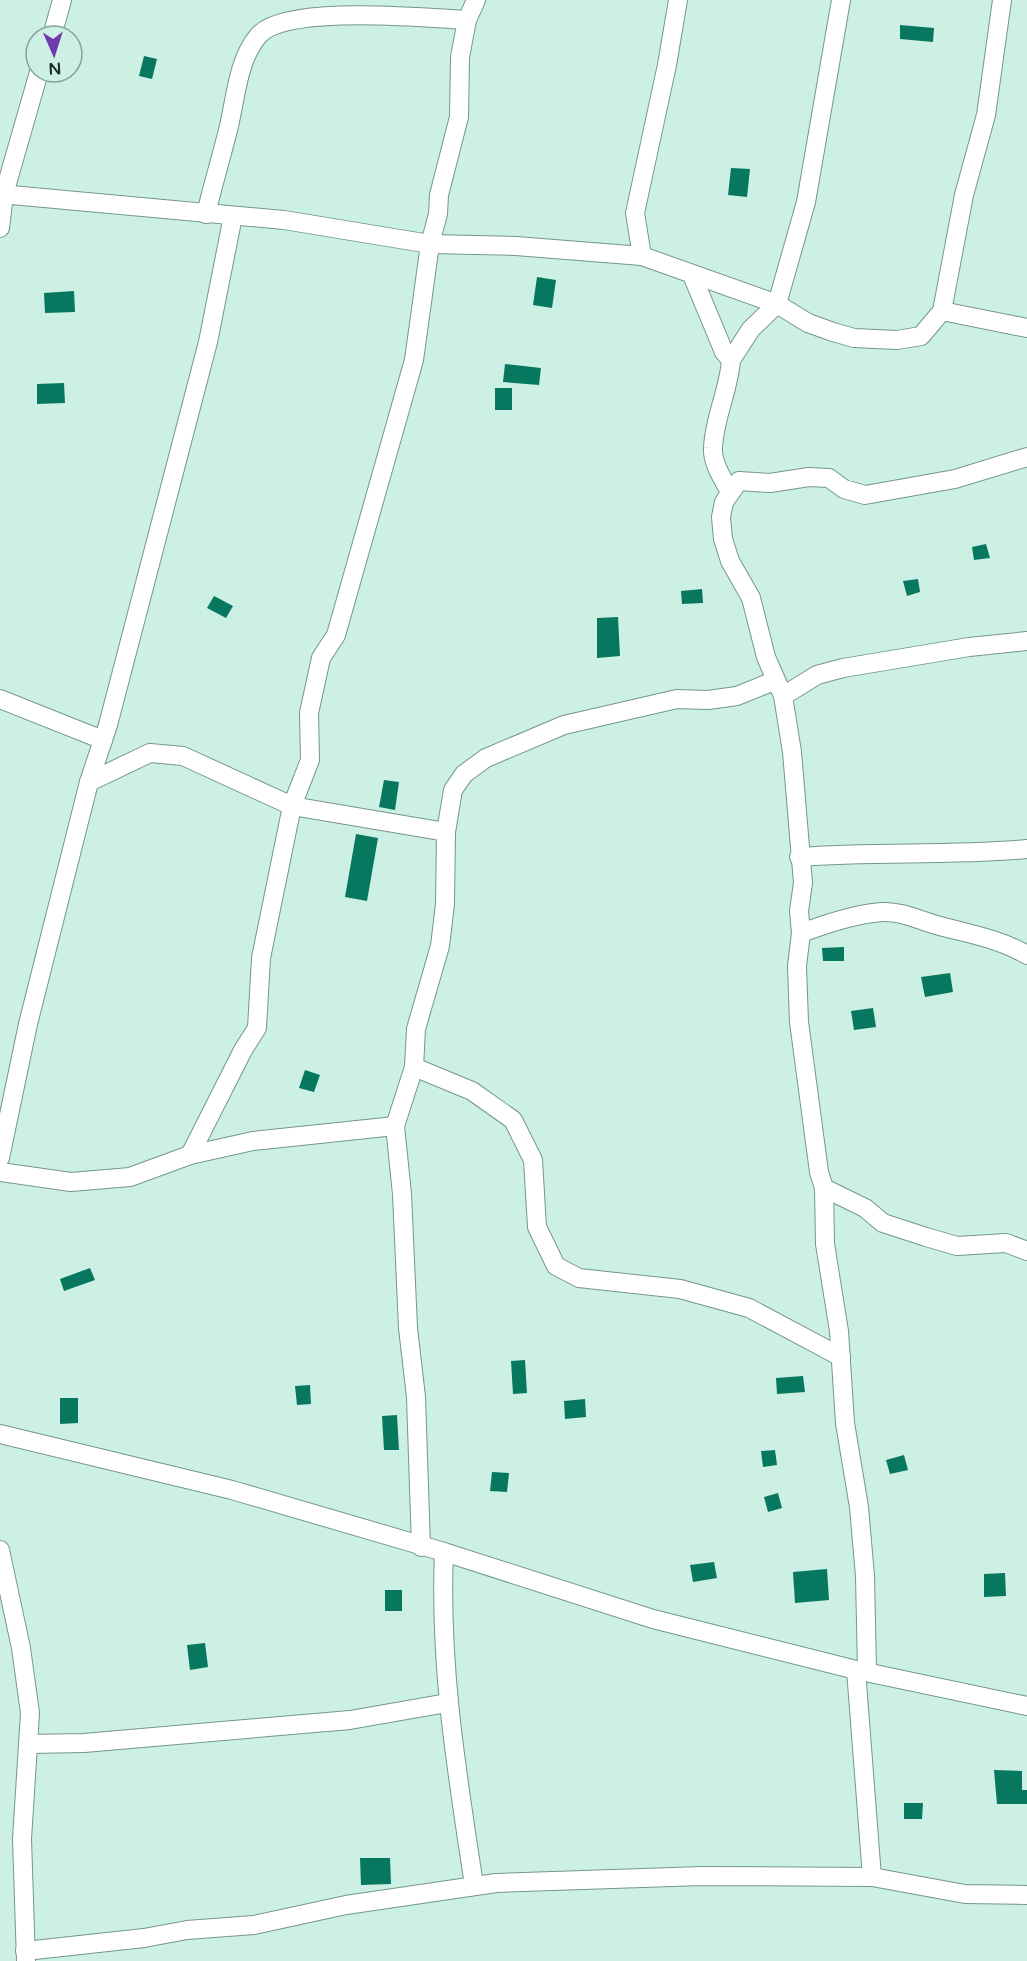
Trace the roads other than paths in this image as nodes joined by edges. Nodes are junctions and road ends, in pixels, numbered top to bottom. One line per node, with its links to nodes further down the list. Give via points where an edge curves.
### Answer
1 (62, 0): 7 (street)
2 (476, 0): 6 (street)
3 (678, 0): 14 (street, via 635,213)
4 (841, 0): 16 (street, via 804,210)
5 (1002, 0): 17 (street, via 986,115 964,195)
6 (467, 20): 10 (street, via 386,16 303,18 275,23 259,34 244,59); 13 (street, via 460,57 459,117)
7 (55, 24)
8 (35, 84): 9 (street)
9 (2, 194): 10 (street); 12 (street)
10 (206, 214): 11 (street)
11 (233, 216): 13 (street, via 284,220); 25 (street, via 208,342)
12 (0, 228)
13 (430, 244): 14 (street); 27 (street, via 414,360 336,634 321,658 309,713 310,760)
14 (642, 256): 15 (street)
15 (692, 275): 16 (street); 19 (street, via 724,352)
16 (777, 304): 17 (street, via 808,323 854,338 921,336); 19 (street, via 751,328)
17 (942, 312): 18 (street)
18 (1027, 328)
19 (731, 360): 21 (street, via 730,381 712,449)
20 (1027, 457): 21 (street, via 955,479 865,495 844,489 829,478 809,477 770,483 739,481)
21 (729, 492): 23 (street, via 721,517 723,539 730,561 751,598)
22 (1027, 641): 23 (street, via 843,668)
23 (779, 688): 28 (street, via 708,700 677,699 564,725 486,758 464,774 453,790); 30 (street, via 796,783)
24 (0, 699): 25 (street)
25 (103, 740): 26 (street)
26 (88, 782): 27 (street, via 150,753 183,756); 36 (street, via 28,1024)
27 (292, 806): 28 (street); 35 (street, via 261,958 257,1028)
28 (446, 832): 33 (street, via 440,946 416,1029)
29 (1027, 849): 30 (street)
30 (800, 857): 31 (street)
31 (801, 933): 32 (street, via 882,912 974,934 1011,946); 38 (street, via 796,966 802,1059)
32 (1027, 956)
33 (414, 1067): 34 (street); 40 (street, via 472,1090 513,1120 533,1160 537,1227 556,1266 579,1278 680,1289 749,1308)
34 (395, 1126): 35 (street, via 253,1141); 42 (street, via 416,1397)
35 (190, 1155): 37 (street, via 130,1177 70,1182)
36 (0, 1158)
37 (0, 1172)
38 (824, 1188): 39 (street, via 865,1208 883,1223 926,1238 957,1246 1006,1243); 40 (street, via 825,1244)
39 (1027, 1251)
40 (841, 1357): 45 (street, via 845,1424 856,1480 864,1565)
41 (0, 1434): 42 (street, via 232,1491)
42 (422, 1547): 44 (street)
43 (0, 1550): 48 (street, via 24,1666 30,1713)
44 (444, 1552): 45 (street, via 653,1619); 46 (street, via 442,1607)
45 (862, 1670): 47 (street); 49 (street)
46 (447, 1703): 48 (street, via 350,1720 84,1743); 50 (street)
47 (1027, 1706)
48 (28, 1744): 52 (street, via 22,1839)
49 (872, 1877): 50 (street, via 702,1876); 51 (street, via 964,1894)
50 (474, 1885): 52 (street, via 346,1905 254,1925 187,1930)
51 (1027, 1895)
52 (25, 1956)

